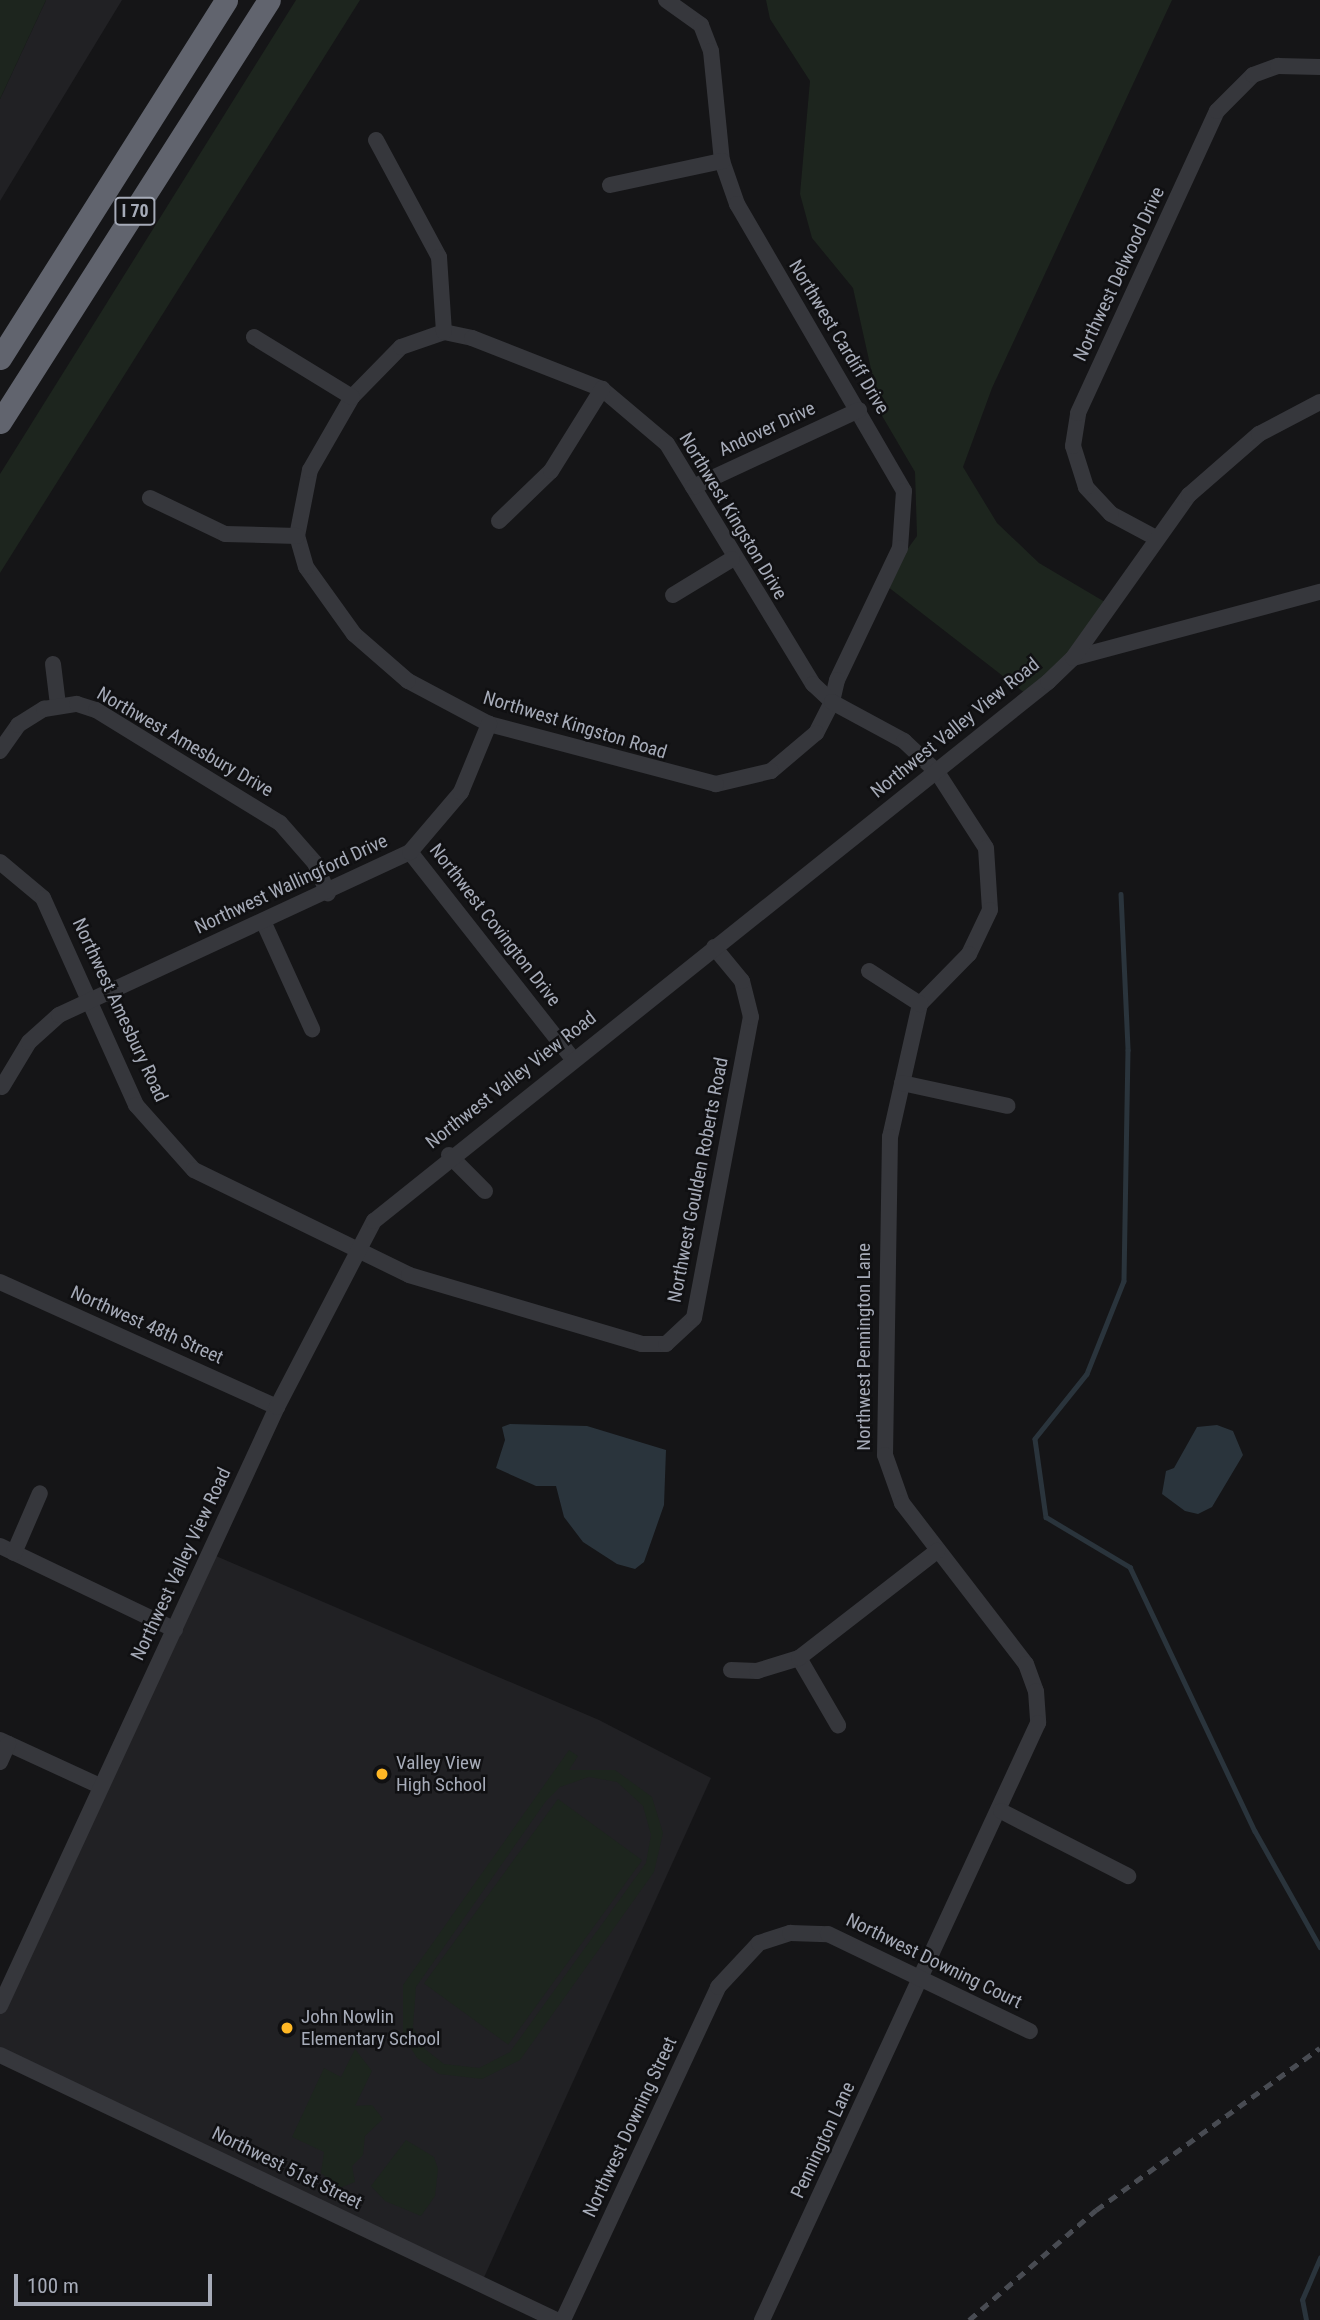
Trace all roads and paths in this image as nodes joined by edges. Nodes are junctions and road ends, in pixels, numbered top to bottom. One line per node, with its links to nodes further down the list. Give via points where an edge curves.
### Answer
1 (226, 0): 10 (highway, I 70)
2 (269, 0): 15 (highway, I 70)
3 (666, 0): 6 (street, Northwest Cardiff Drive, via 701,25 711,51)
4 (1320, 67): 20 (street, Northwest Delwood Drive, via 1278,66 1253,75 1217,111 1078,413 1073,446 1086,487 1111,514)
5 (376, 140): 8 (street, via 439,257)
6 (722, 161): 7 (street); 14 (street, Northwest Cardiff Drive, via 748,225)
7 (610, 185)
8 (444, 332): 11 (street, Northwest Kingston Drive); 12 (street, via 392,354)
9 (254, 337): 12 (street)
10 (0, 358)
11 (602, 389): 16 (street, Northwest Kingston Drive, via 667,444); 18 (street, via 551,471)
12 (352, 397): 19 (street, Northwest Kingston Road, via 302,489)
13 (1320, 402): 20 (street, Northwest Valley View Road, via 1222,461)
14 (859, 410): 16 (street, Andover Drive); 26 (street, Northwest Cardiff Drive, via 904,491 906,528)
15 (0, 422)
16 (693, 486): 21 (street, Northwest Kingston Drive)
17 (150, 498): 19 (street, via 225,534)
18 (499, 521)
19 (297, 536): 28 (street, Northwest Kingston Road, via 306,566 354,634 408,681)
20 (1156, 538): 24 (street, Northwest Valley View Road)
21 (732, 559): 23 (street); 26 (street, Northwest Kingston Drive, via 813,684)
22 (1320, 592): 24 (street)
23 (673, 595)
24 (1073, 658): 30 (street, Northwest Valley View Road)
25 (53, 664): 27 (street)
26 (832, 702): 28 (street, Northwest Kingston Road, via 800,752 771,771 716,783); 30 (street, Northwest Kingston Drive, via 904,741)
27 (58, 705): 29 (street, via 24,720); 33 (street, Northwest Amesbury Drive, via 96,710 280,823 315,863)
28 (489, 724): 31 (street, Northwest Wallingford Drive, via 461,792)
29 (0, 751)
30 (937, 772): 35 (street, Northwest Valley View Road); 38 (street, via 978,827 992,887 990,911 969,954)
31 (410, 852): 33 (street, Northwest Wallingford Drive); 40 (street, Northwest Covington Drive)
32 (0, 862): 37 (street, Northwest Amesbury Road, via 43,898)
33 (328, 893): 34 (street, Northwest Wallingford Drive)
34 (263, 921): 37 (street, Northwest Wallingford Drive); 39 (street)
35 (714, 947): 40 (street, Northwest Valley View Road); 46 (street, Northwest Goulden Roberts Road, via 742,981 751,1017 694,1318 684,1332 666,1344 621,1341)
36 (869, 971): 38 (street)
37 (89, 1001): 42 (street, Northwest Wallingford Drive, via 43,1027); 46 (street, Northwest Amesbury Road, via 136,1105 175,1153 219,1185)
38 (920, 1003): 41 (street, Northwest Pennington Lane)
39 (312, 1029)
40 (572, 1058): 44 (street, Northwest Valley View Road)
41 (902, 1083): 43 (street); 51 (street, Northwest Pennington Lane, via 884,1203 885,1455 902,1503)
42 (2, 1087)
43 (1008, 1106)
44 (449, 1156): 45 (street); 46 (street, Northwest Valley View Road, via 396,1198)
45 (485, 1191)
46 (353, 1251): 48 (street, Northwest Valley View Road)
47 (0, 1282): 48 (street, Northwest 48th Street)
48 (277, 1407): 52 (street, Northwest Valley View Road)
49 (40, 1493): 50 (street)
50 (7, 1549): 52 (street)
51 (937, 1551): 53 (street); 59 (street, Northwest Pennington Lane, via 1026,1664 1036,1691 1034,1740)
52 (175, 1630): 58 (street, Northwest Valley View Road)
53 (799, 1658): 54 (street, via 757,1671); 55 (street)
54 (731, 1671)
55 (838, 1725)
56 (4, 1742): 57 (street); 58 (street)
57 (0, 1762)
58 (100, 1786): 63 (street, Northwest Valley View Road)
59 (1001, 1811): 60 (street); 62 (street, Northwest Pennington Lane)
60 (1128, 1876)
61 (741, 1955): 62 (street, Northwest Downing Court, via 772,1937 828,1934); 67 (street, Northwest Downing Street, via 718,1987)
62 (922, 1978): 64 (street, Northwest Downing Court); 68 (street, Pennington Lane)
63 (0, 2006)
64 (1030, 2031)
65 (0, 2055): 66 (street, Northwest 51st Street)
66 (556, 2320)
67 (563, 2320)
68 (762, 2320)

